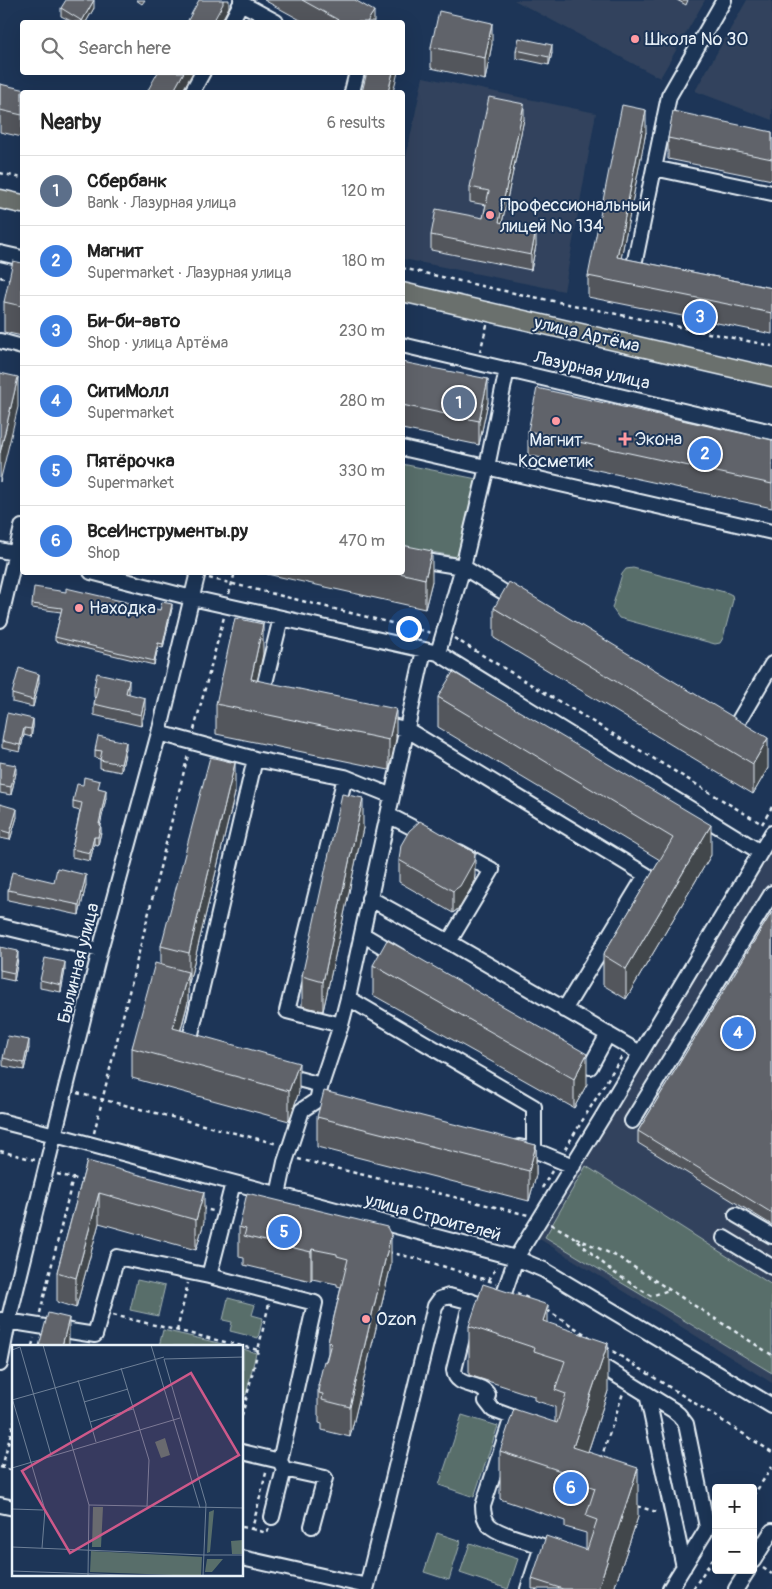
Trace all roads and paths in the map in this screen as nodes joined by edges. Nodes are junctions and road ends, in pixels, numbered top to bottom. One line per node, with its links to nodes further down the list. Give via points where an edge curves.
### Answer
1 (724, 0): 9 (street, via 669,96)
2 (241, 2): 3 (street); 4 (street)
3 (232, 20)
4 (272, 20)
5 (201, 75): 7 (street)
6 (356, 75): 8 (street)
7 (193, 90)
8 (352, 90)
9 (654, 168): 12 (street); 18 (street, via 633,270)
10 (0, 173): 11 (path)
11 (20, 178)
12 (772, 193)
13 (0, 199): 14 (main road)
14 (20, 204)
15 (0, 252): 16 (street)
16 (20, 257)
17 (405, 269): 21 (path)
18 (652, 274)
19 (0, 277): 20 (path)
20 (15, 281)
21 (495, 289): 23 (path); 28 (path)
22 (405, 293): 31 (main road, улица Артёма)
23 (493, 298)
24 (487, 324): 29 (path)
25 (0, 341): 26 (street)
26 (20, 346)
27 (405, 346): 29 (street, Лазурная улица)
28 (772, 346)
29 (477, 362): 30 (street, Лазурная улица)
30 (507, 369): 32 (street, Лазурная улица); 34 (street)
31 (772, 377)
32 (772, 432)
33 (405, 449): 34 (street)
34 (487, 467): 35 (street); 39 (street)
35 (772, 532)
36 (0, 550): 37 (street)
37 (19, 554): 47 (street)
38 (405, 557): 39 (street)
39 (463, 567): 45 (street); 49 (street)
40 (103, 575): 43 (street)
41 (197, 575): 43 (street, Былинная улица)
42 (233, 575): 44 (path)
43 (192, 598): 44 (street); 54 (street, Былинная улица)
44 (226, 606): 46 (street); 56 (path)
45 (529, 608)
46 (280, 618): 48 (street); 51 (street, via 262,695 268,701)
47 (0, 620)
48 (424, 650): 49 (street); 53 (street)
49 (438, 653): 62 (street)
50 (772, 664): 55 (street)
51 (278, 703)
52 (360, 720): 53 (street)
53 (406, 729): 59 (street); 71 (street, via 646,875)
54 (159, 733): 56 (street); 68 (street, Былинная улица)
55 (731, 733)
56 (191, 741): 57 (street); 80 (path)
57 (255, 759): 58 (street); 75 (street, via 186,1050)
58 (345, 777): 59 (street); 72 (street, via 287,1011)
59 (392, 796): 60 (street)
60 (388, 815): 64 (street); 67 (street, via 492,870)
61 (772, 833): 62 (street)
62 (760, 852): 76 (street)
63 (772, 893): 81 (street)
64 (370, 898): 66 (street); 67 (street)
65 (0, 926): 68 (street)
66 (362, 934): 69 (street); 70 (street)
67 (449, 942): 71 (street)
68 (100, 950): 79 (street, Былинная улица)
69 (412, 964)
70 (348, 998): 72 (street); 86 (street, via 534,1107)
71 (564, 1010): 73 (street)
72 (341, 1025): 78 (street)
73 (608, 1034): 74 (street, via 590,1067); 76 (street)
74 (556, 1047)
75 (195, 1053)
76 (640, 1053): 89 (street)
77 (272, 1073): 78 (street)
78 (321, 1085): 88 (street, via 322,1101 302,1110)
79 (66, 1090): 80 (path); 83 (street, Былинная улица)
80 (102, 1098): 84 (path); 88 (path, via 281,1144)
81 (632, 1120)
82 (0, 1121): 83 (street, улица Строителей)
83 (55, 1135): 84 (street, улица Строителей); 90 (street, Былинная улица)
84 (91, 1144): 93 (street, улица Строителей)
85 (506, 1144): 86 (street)
86 (534, 1150): 89 (street)
87 (0, 1151): 90 (path, via 35,1160)
88 (289, 1151): 94 (street); 98 (path, via 299,1159)
89 (573, 1166): 98 (street)
90 (46, 1172): 91 (path); 114 (street, Былинная улица)
91 (73, 1178): 92 (path); 115 (path)
92 (92, 1182)
93 (233, 1183): 94 (street, улица Строителей); 96 (street)
94 (278, 1195): 103 (street, улица Строителей)
95 (196, 1207): 96 (path)
96 (225, 1214): 106 (street)
97 (736, 1214): 100 (street)
98 (540, 1218): 99 (path); 103 (street)
99 (572, 1236): 108 (path, via 618,1257); 108 (path, via 613,1272 651,1296)
100 (772, 1236)
101 (724, 1238): 104 (street)
102 (385, 1251): 107 (path, via 470,1274)
103 (516, 1258): 107 (street); 131 (street, улица Строителей, via 544,1270)
104 (772, 1267)
105 (190, 1272): 106 (street); 113 (street, via 117,1257); 116 (path)
106 (209, 1276): 109 (street)
107 (506, 1288): 110 (street, via 505,1312); 111 (path)
108 (669, 1290): 125 (path)
109 (272, 1292): 123 (path); 136 (street, via 314,1303)
110 (471, 1301): 147 (street, via 454,1374 458,1380 485,1390 488,1395 486,1401 493,1410 517,1420 483,1506 483,1514 490,1526 498,1531); 154 (street, via 449,1296 435,1306)
111 (534, 1302)
112 (543, 1307): 117 (path)
113 (101, 1313): 116 (path); 118 (street)
114 (4, 1321): 115 (street); 126 (street, Былинная улица)
115 (37, 1326): 118 (street); 120 (path)
116 (177, 1331): 121 (path)
117 (592, 1338)
118 (94, 1341)
119 (600, 1344): 134 (path)
120 (32, 1345)
121 (237, 1345)
122 (244, 1347): 123 (path)
123 (258, 1350): 130 (path)
124 (578, 1351): 127 (street)
125 (772, 1355)
126 (0, 1364)
127 (626, 1381): 128 (street); 137 (path)
128 (647, 1394): 143 (street); 152 (street, via 676,1412 686,1424 707,1527)
129 (244, 1397): 130 (path)
130 (247, 1398): 132 (path)
131 (772, 1406)
132 (244, 1409)
133 (12, 1428): 139 (path)
134 (772, 1452)
135 (244, 1453): 136 (street)
136 (278, 1463): 142 (street); 144 (street, via 325,1478); 145 (path, via 252,1529)
137 (598, 1466)
138 (772, 1467): 140 (path)
139 (1, 1468)
140 (757, 1490)
141 (630, 1504): 143 (path)
142 (272, 1517)
143 (673, 1518): 152 (street)
144 (312, 1526)
145 (244, 1527)
146 (772, 1531): 148 (street)
147 (542, 1546): 149 (street); 155 (street)
148 (757, 1555)
149 (561, 1556)
150 (244, 1558): 154 (street)
151 (712, 1560): 157 (path)
152 (684, 1567): 156 (street)
153 (745, 1574): 158 (street)
154 (367, 1587)
155 (528, 1589)
156 (670, 1589)
157 (693, 1589)
158 (736, 1589)

